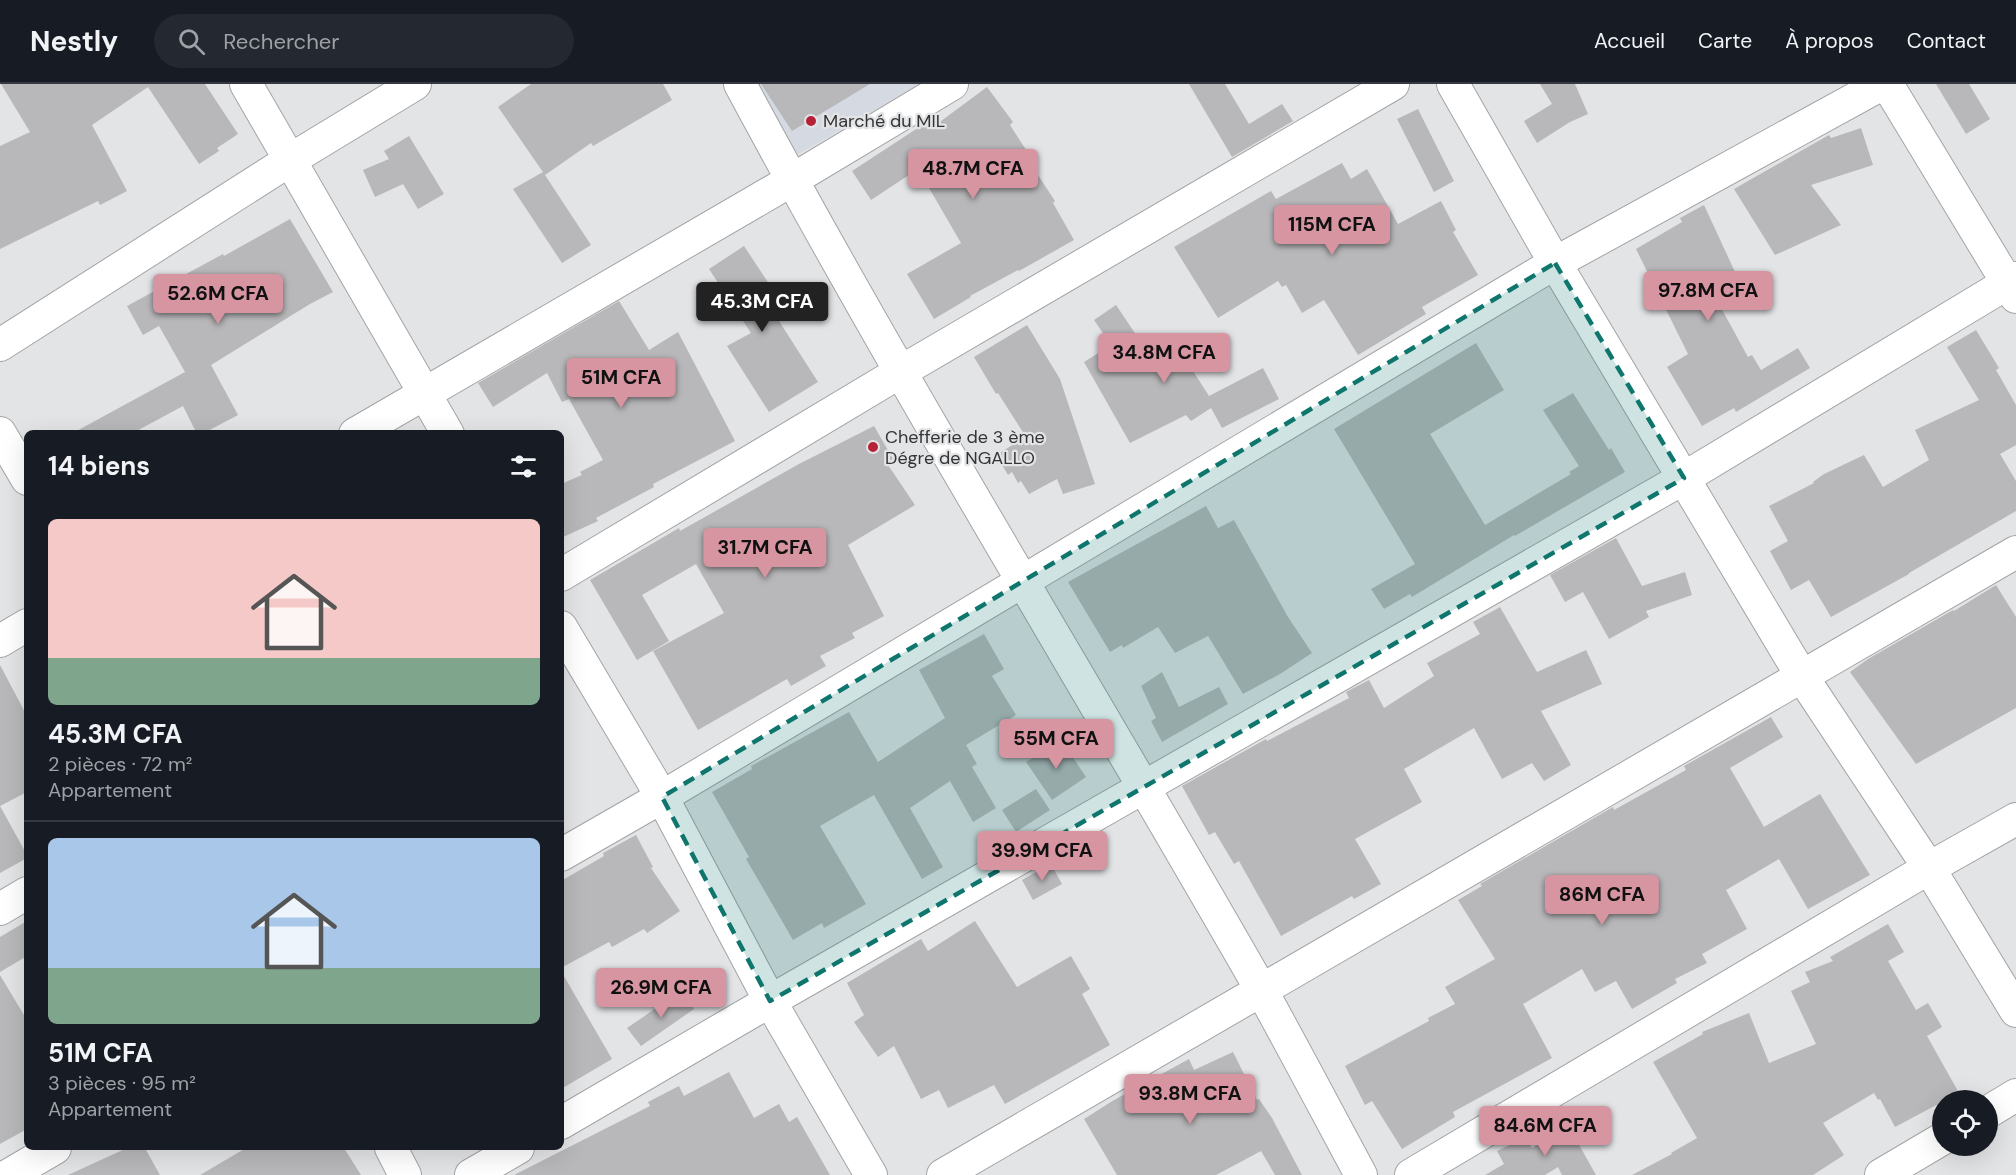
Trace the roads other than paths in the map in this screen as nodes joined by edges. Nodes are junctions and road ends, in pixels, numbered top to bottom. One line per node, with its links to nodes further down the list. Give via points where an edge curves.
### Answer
1 (246, 84): 9 (street)
2 (415, 84): 9 (street)
3 (740, 84): 10 (street)
4 (952, 84): 10 (street)
5 (1394, 84): 14 (street)
6 (1453, 84): 11 (street)
7 (1882, 84): 11 (street)
8 (1887, 84): 12 (street)
9 (290, 160): 13 (street); 15 (street)
10 (792, 180): 14 (street); 15 (street)
11 (1555, 263): 20 (street); 23 (street)
12 (2013, 286): 20 (street)
13 (0, 345)
14 (900, 372): 22 (street); 23 (street)
15 (425, 393): 16 (street); 17 (street)
16 (362, 430)
17 (446, 430)
18 (0, 432): 19 (street)
19 (24, 474)
20 (1684, 478): 27 (street); 28 (street)
21 (2016, 552): 27 (street)
22 (564, 573)
23 (1022, 583): 28 (street); 29 (street)
24 (24, 627): 26 (street)
25 (564, 632): 29 (street)
26 (0, 641)
27 (1801, 675): 32 (street); 35 (street)
28 (1144, 788): 35 (street); 36 (street)
29 (662, 797): 31 (street); 36 (street)
30 (2016, 819): 32 (street)
31 (564, 853)
32 (1929, 868): 37 (street); 51 (street)
33 (24, 895): 34 (street)
34 (0, 909)
35 (1260, 989): 49 (street); 50 (street)
36 (770, 1001): 40 (street); 48 (street)
37 (2016, 1011)
38 (2016, 1095): 39 (street)
39 (1998, 1106)
40 (564, 1121)
41 (1932, 1145): 52 (street)
42 (52, 1150): 45 (street)
43 (392, 1150): 46 (street)
44 (515, 1150): 47 (street)
45 (9, 1175)
46 (405, 1175)
47 (471, 1175)
48 (872, 1175)
49 (943, 1175)
50 (1361, 1175)
51 (1411, 1175)
52 (1881, 1175)

